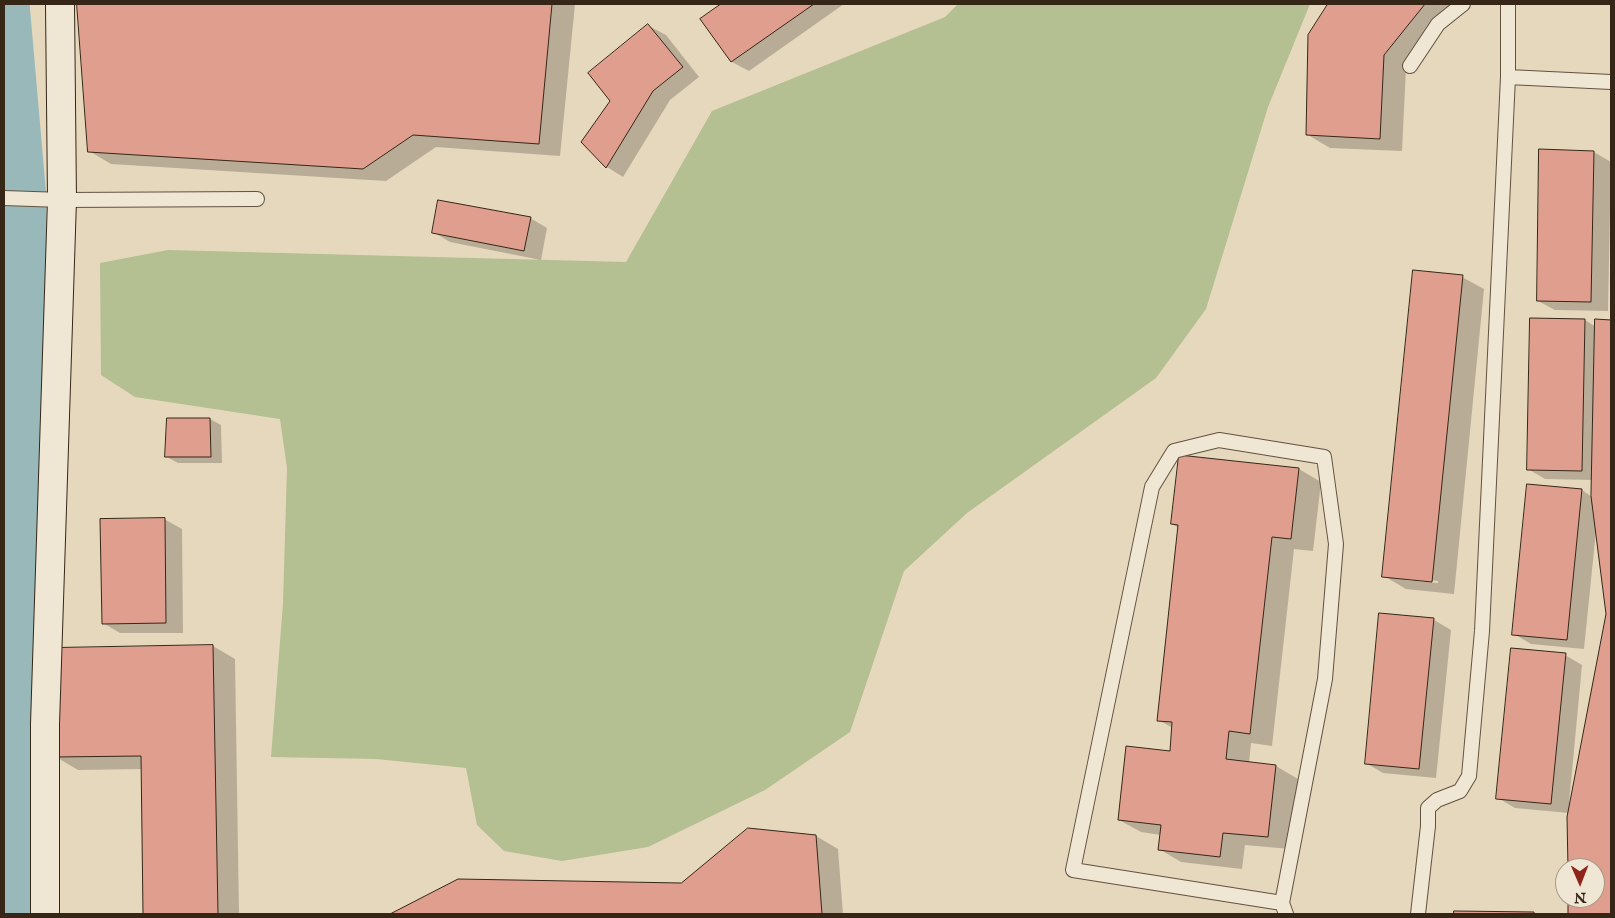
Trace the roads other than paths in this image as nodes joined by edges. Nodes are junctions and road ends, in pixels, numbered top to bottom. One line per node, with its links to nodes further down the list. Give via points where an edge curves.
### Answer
1 (60, 4): 9 (street)
2 (1463, 4): 4 (lane, via 1438,24)
3 (1508, 4): 5 (lane)
4 (1410, 66)
5 (1508, 78): 6 (lane); 12 (lane, via 1482,631 1469,776 1460,791 1437,800 1428,808)
6 (1611, 82)
7 (4, 198): 9 (lane)
8 (257, 199): 9 (lane)
9 (62, 200): 11 (street, via 45,724)
10 (1284, 909): 10 (lane, via 1073,870 1152,487 1174,451 1218,440 1324,457 1336,544 1325,680)
11 (45, 914)
12 (1418, 914)

